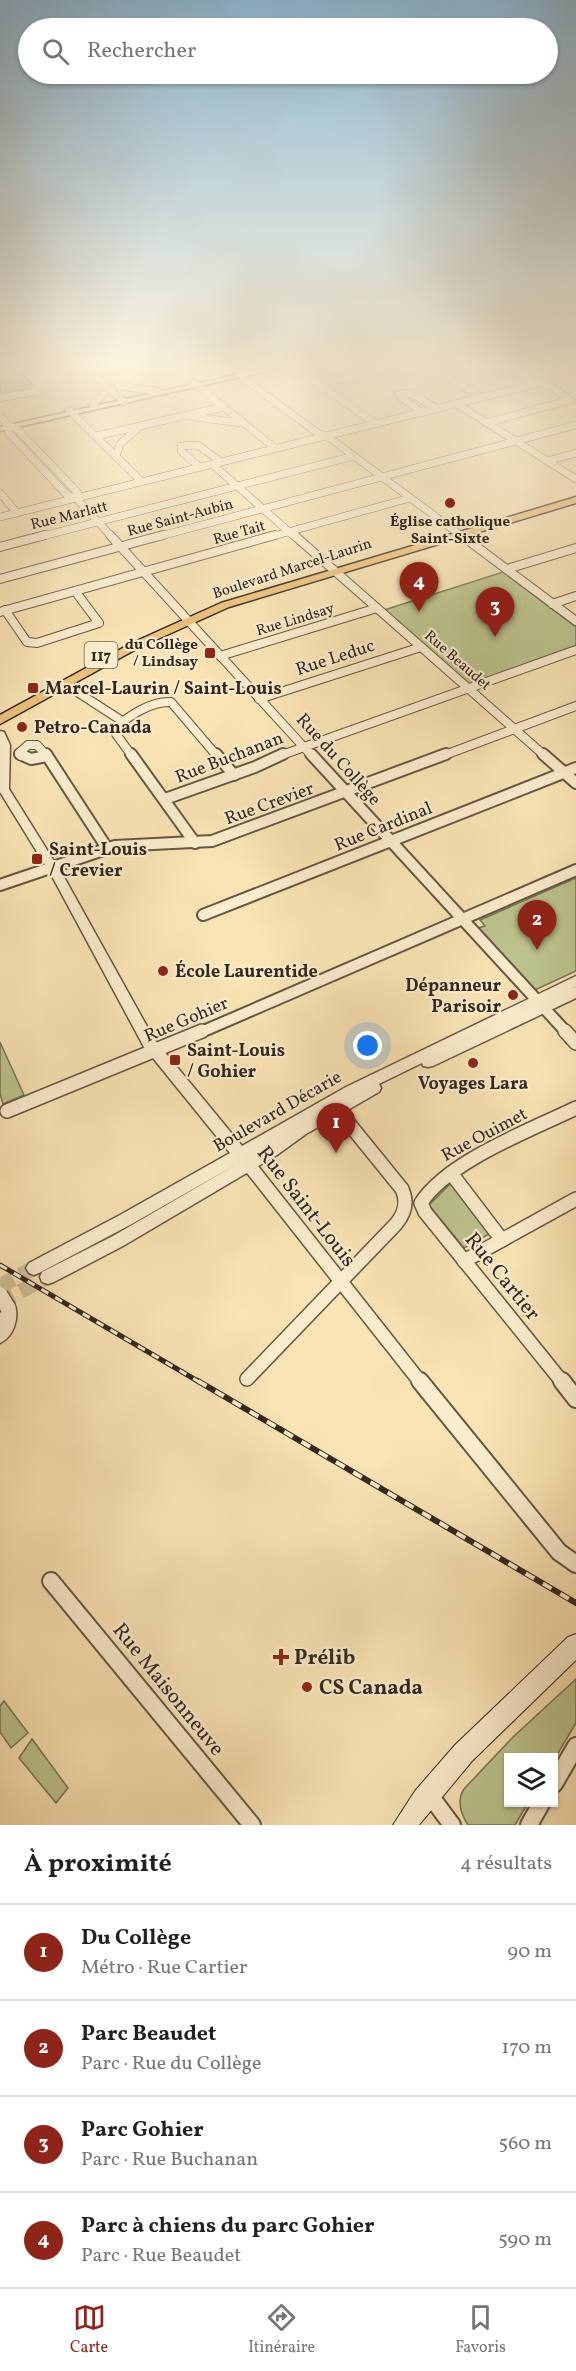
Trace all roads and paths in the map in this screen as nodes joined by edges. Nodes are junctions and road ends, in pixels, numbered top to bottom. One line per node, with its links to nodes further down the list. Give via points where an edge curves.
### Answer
1 (23, 448): 24 (street, Rue du Collège, via 68,496)
2 (108, 448): 12 (street)
3 (120, 448): 12 (street)
4 (181, 448): 17 (street)
5 (203, 448): 15 (street)
6 (279, 448): 10 (street)
7 (343, 448): 13 (street)
8 (492, 448): 18 (street, Rue Saint-Aubin)
9 (526, 448): 14 (street)
10 (276, 449): 15 (street)
11 (576, 453): 14 (street)
12 (116, 456): 20 (street)
13 (354, 456): 18 (street); 21 (street, Rue Marlatt)
14 (547, 461): 19 (street)
15 (221, 462): 16 (street)
16 (212, 464): 17 (street); 21 (street, Rue Beaudet)
17 (200, 467): 20 (street)
18 (382, 477): 25 (street); 27 (street, Rue Saint-Aubin)
19 (576, 480)
20 (142, 482): 24 (street)
21 (237, 486): 27 (street, Rue Beaudet); 30 (street, Rue Marlatt)
22 (0, 493): 28 (street)
23 (576, 494): 32 (main road, Boulevard Marcel-Laurin / 117)
24 (76, 498): 28 (street); 30 (street, Rue du Collège)
25 (410, 498): 31 (street, Rue Tait); 32 (street)
26 (576, 500): 32 (main road, Boulevard Marcel-Laurin / 117)
27 (263, 509): 31 (street, Rue Beaudet); 34 (street, Rue Saint-Aubin)
28 (17, 513): 29 (street)
29 (0, 517)
30 (98, 522): 33 (street, Rue Marlatt); 34 (street, Rue du Collège)
31 (289, 532): 36 (street, Rue Beaudet); 38 (street, Rue Tait)
32 (456, 532): 36 (main road, Boulevard Marcel-Laurin / 117); 37 (street)
33 (0, 547)
34 (120, 547): 38 (street, Rue du Collège); 39 (street, Rue Saint-Aubin)
35 (576, 548): 37 (street)
36 (332, 569): 43 (street, Rue Beaudet); 45 (main road, Boulevard Marcel-Laurin / 117, via 244,592)
37 (507, 569): 42 (street)
38 (144, 572): 40 (street, Rue Tait); 45 (street, Rue du Collège)
39 (0, 579)
40 (75, 591): 44 (street, Rue Tait); 44 (street, Rue Tait, via 99,623 34,644 27,642)
41 (576, 596): 42 (street)
42 (552, 604): 46 (street)
43 (377, 608): 47 (street, Rue Beaudet); 49 (street, Rue Lindsay)
44 (2, 611)
45 (185, 618): 49 (street, Rue du Collège); 50 (main road, Boulevard Marcel-Laurin / 117); 54 (main road, Boulevard Marcel-Laurin / 117, via 114,647)
46 (576, 621)
47 (421, 647): 51 (street, Rue Beaudet); 52 (street, Rue Leduc)
48 (576, 650): 51 (street, Rue Buchanan)
49 (220, 656): 52 (street, Rue du Collège)
50 (65, 684): 55 (main road, Boulevard Marcel-Laurin / 117); 56 (street)
51 (467, 689): 57 (street, Rue Beaudet); 59 (street, Rue Buchanan)
52 (259, 699): 59 (street, Rue du Collège)
53 (576, 706): 57 (street, Rue Crevier)
54 (0, 710)
55 (0, 720)
56 (122, 721): 63 (street, via 160,702 171,702); 67 (street, via 116,734)
57 (515, 729): 62 (street, Rue Beaudet); 66 (street, Rue Crevier)
58 (0, 734): 65 (street, Rue Saint-Louis, via 5,747)
59 (303, 746): 63 (street, Rue Buchanan); 66 (street, Rue du Collège)
60 (47, 756): 70 (street)
61 (576, 768): 62 (street, Rue Cardinal)
62 (564, 773): 64 (street, Rue Beaudet); 68 (street, Rue Cardinal)
63 (234, 775): 67 (street, Rue Buchanan)
64 (576, 783)
65 (2, 786): 71 (street, Rue Saint-Louis)
66 (344, 793): 68 (street, Rue du Collège); 69 (street, Rue Crevier, via 212,841)
67 (165, 799): 69 (street)
68 (389, 841): 74 (street, Rue Cardinal); 75 (street, Rue du Collège)
69 (195, 843): 70 (street, Rue Crevier)
70 (107, 848): 71 (street, Rue Crevier)
71 (53, 867): 73 (street, Rue Crevier); 80 (street, Rue Saint-Louis)
72 (576, 870): 75 (street, Rue Gohier)
73 (0, 885)
74 (203, 915)
75 (462, 920): 78 (street, Rue du Collège); 80 (street, Rue Gohier)
76 (576, 981): 78 (street, Boulevard Décarie)
77 (576, 992): 78 (street, Boulevard Décarie)
78 (540, 1004): 79 (street, Rue du Collège); 81 (street, Boulevard Décarie)
79 (576, 1044)
80 (155, 1052): 83 (street, Rue Gohier); 84 (street, Rue Saint-Louis)
81 (334, 1105): 84 (street, Boulevard Décarie); 92 (street, via 402,1189 406,1205 399,1221)
82 (576, 1108): 85 (street, Rue Ouimet)
83 (7, 1111)
84 (244, 1159): 90 (street, Boulevard Décarie); 91 (street, Boulevard Décarie, via 118,1241); 92 (street, Rue Saint-Louis)
85 (451, 1173): 87 (street, Rue Ouimet, via 425,1195); 88 (street)
86 (576, 1199): 88 (street)
87 (422, 1205): 89 (street, Rue Cartier)
88 (502, 1240): 89 (street)
89 (464, 1261): 96 (street, Rue Cartier)
90 (34, 1268)
91 (48, 1276)
92 (340, 1281): 95 (street); 97 (street, Rue Saint-Louis, via 564,1558)
93 (4, 1301): 94 (street, via 8,1322)
94 (0, 1335)
95 (247, 1379)
96 (573, 1390)
97 (575, 1563)
98 (51, 1581): 104 (street, Rue Maisonneuve)
99 (576, 1645): 102 (main road)
100 (576, 1746): 101 (street)
101 (558, 1777)
102 (428, 1794): 105 (main road); 106 (street)
103 (540, 1807): 107 (street)
104 (252, 1825)
105 (405, 1825)
106 (452, 1825)
107 (529, 1825)

